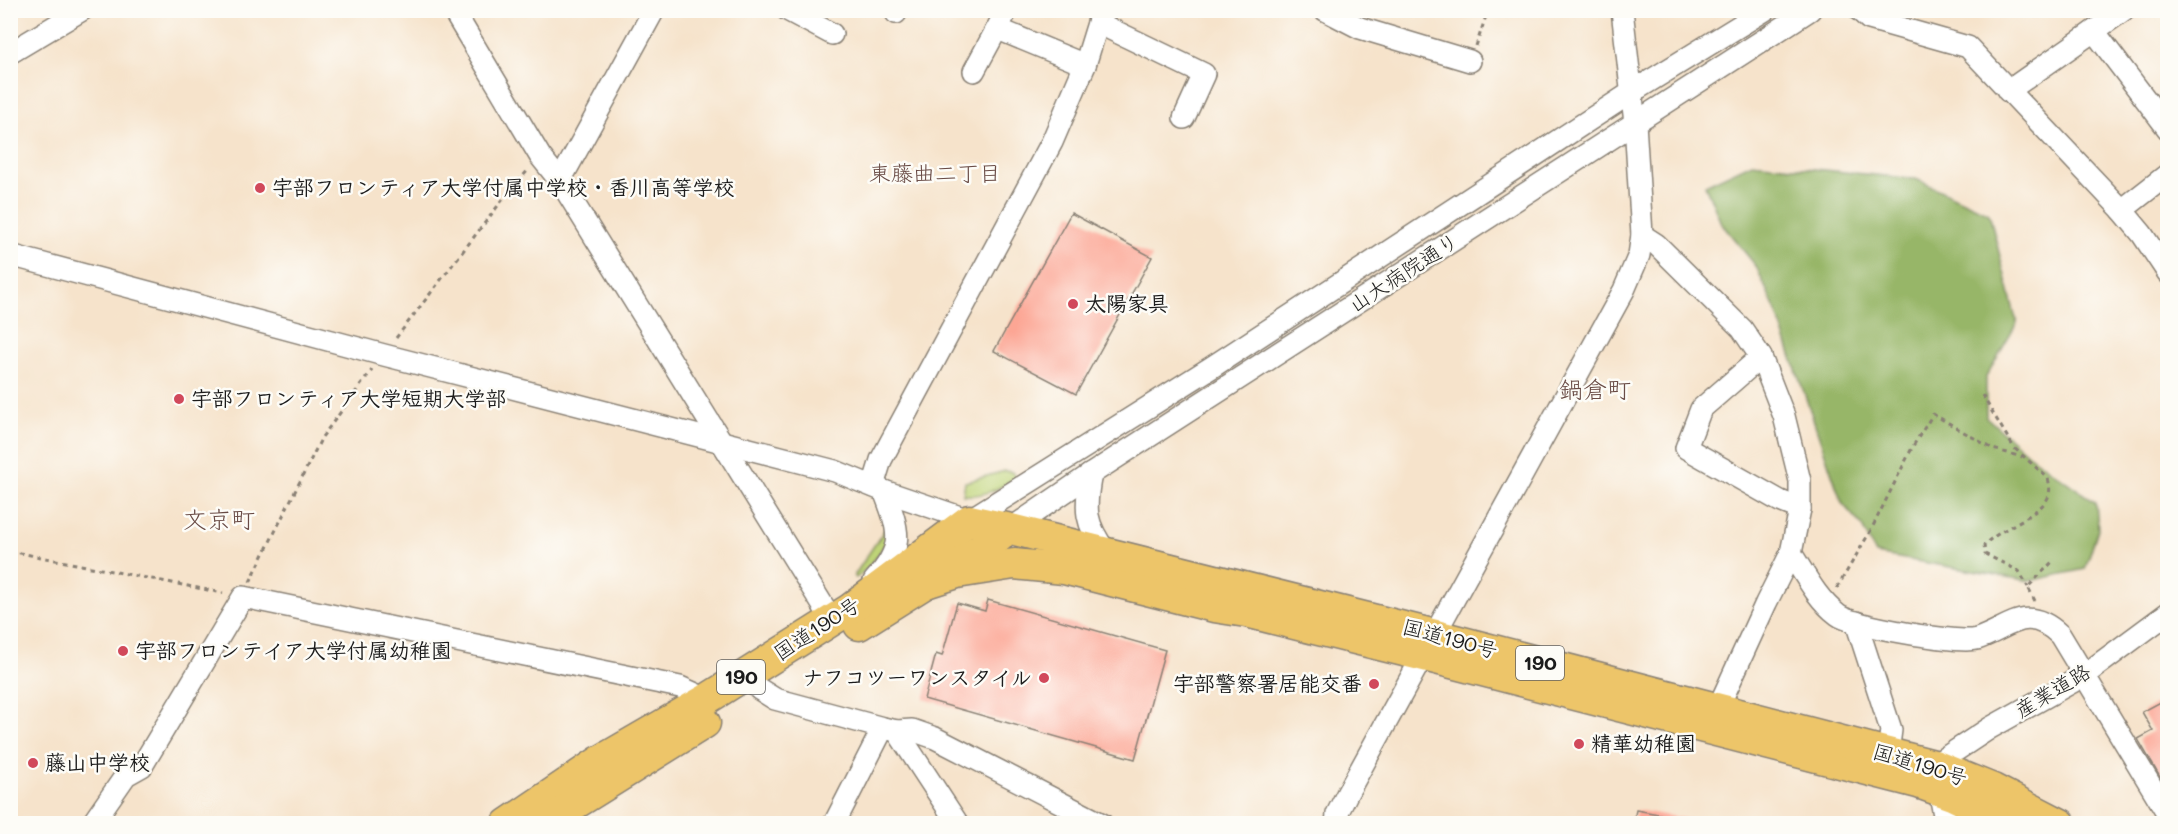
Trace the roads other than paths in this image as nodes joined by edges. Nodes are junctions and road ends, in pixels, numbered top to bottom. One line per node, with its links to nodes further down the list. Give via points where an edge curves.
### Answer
1 (82, 10): 15 (street)
2 (453, 10): 25 (street, via 540,156)
3 (654, 10): 25 (street)
4 (787, 10): 14 (street)
5 (1325, 10): 16 (street, via 1360,28)
6 (1622, 10): 20 (street)
7 (1765, 10): 20 (street, 山大病院通り)
8 (1810, 10): 22 (street, 山大病院通り)
9 (1859, 10): 19 (street, via 1869,19 1968,46)
10 (2124, 10): 13 (street)
11 (1100, 17): 17 (street); 21 (street, via 1203,74)
12 (1003, 20): 17 (street); 18 (street)
13 (2094, 31): 19 (street); 23 (street)
14 (832, 34)
15 (10, 53)
16 (1470, 61)
17 (1085, 65): 33 (street, via 1052,142 881,460)
18 (974, 71)
19 (2008, 91): 26 (street)
20 (1632, 92): 22 (street); 35 (street, 山大病院通り)
21 (1184, 118)
22 (1635, 123): 27 (street); 32 (street, 山大病院通り)
23 (2168, 129)
24 (2168, 174): 26 (street)
25 (560, 181): 31 (street)
26 (2122, 210): 29 (street)
27 (1642, 235): 30 (street, via 1656,244 1742,329); 44 (street, via 1639,255 1624,290)
28 (10, 255): 31 (street)
29 (2168, 273)
30 (1761, 357): 34 (street, via 1784,416 1800,481); 34 (street, via 1701,409 1686,448)
31 (720, 442): 33 (street, via 835,471); 42 (street)
32 (1091, 474): 36 (street, 山大病院通り); 37 (street, via 1087,520)
33 (878, 488): 35 (street); 42 (street, via 895,519 894,553 888,566)
34 (1800, 509): 38 (street)
35 (969, 520): 36 (highway, 国道190号 / 190); 42 (highway, 国道190号 / 190)
36 (1005, 533): 37 (highway, 国道190号 / 190); 39 (highway, 国道190号 / 190); 40 (highway, 国道190号 / 190, via 1017,544 1217,597)
37 (1106, 552): 44 (highway, 国道190号 / 190)
38 (1791, 553): 43 (street, via 1827,605 1841,617); 48 (street)
39 (923, 584): 40 (highway, 国道190号 / 190, via 978,568 1037,565); 46 (highway, 国道190号 / 190)
40 (1246, 612): 44 (highway, 国道190号 / 190)
41 (2168, 613): 45 (street, 産業道路)
42 (841, 614): 47 (highway, 国道190号 / 190)
43 (1856, 622): 45 (street, via 1957,641 1976,639 2025,619 2048,624 2060,635); 50 (street, via 1891,730)
44 (1430, 646): 48 (highway, 国道190号 / 190); 51 (highway, 国道190号 / 190); 59 (street, via 1348,792)
45 (2083, 676): 51 (street, 産業道路, via 1990,728); 52 (street)
46 (759, 688): 49 (street, via 776,699); 55 (highway, 国道190号 / 190)
47 (706, 699): 53 (street, via 680,687 243,597 142,766 126,775); 54 (highway, 国道190号 / 190, via 600,761)
48 (1717, 710): 50 (highway, 国道190号 / 190)
49 (890, 729): 56 (street); 57 (street); 58 (street, via 912,730 935,738)
50 (1888, 753): 51 (highway, 国道190号 / 190)
51 (1930, 779): 60 (street); 61 (highway, 国道190号 / 190); 62 (highway, 国道190号 / 190, via 1993,789)
52 (2168, 814)
53 (92, 824)
54 (507, 824)
55 (543, 824)
56 (834, 824)
57 (958, 824)
58 (1102, 824)
59 (1336, 824)
60 (1949, 824)
61 (2011, 824)
62 (2061, 824)

